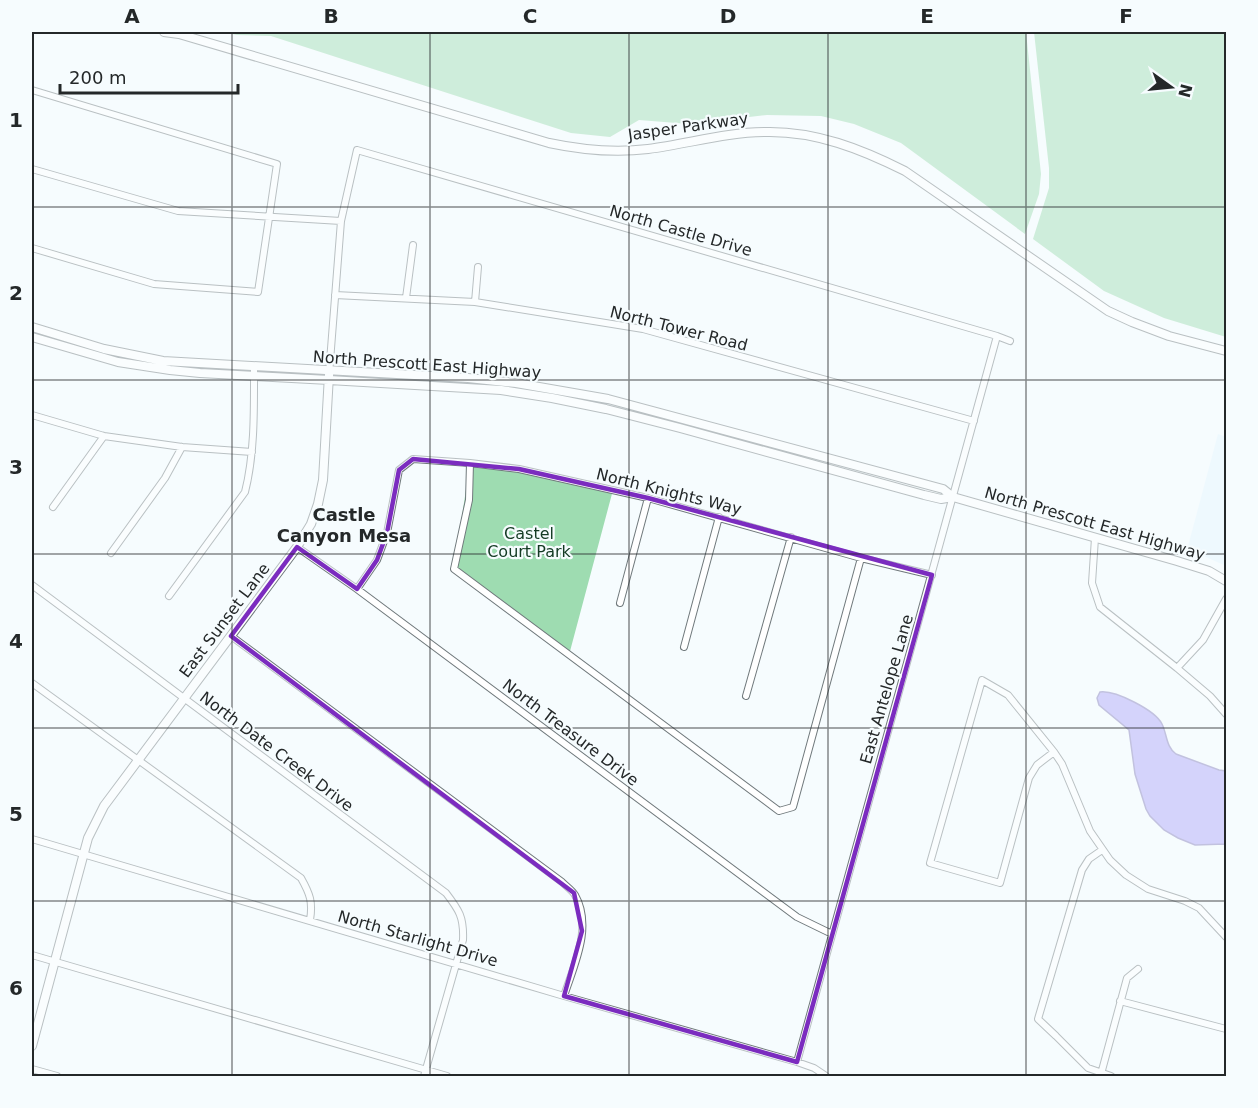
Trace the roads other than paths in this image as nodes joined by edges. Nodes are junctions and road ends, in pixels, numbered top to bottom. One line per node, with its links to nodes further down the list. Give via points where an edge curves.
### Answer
1 (164, 32): 16 (street, Jasper Parkway, via 573,148 648,149 709,137 766,132 843,144 905,171 1108,311)
2 (32, 90): 5 (street, via 277,164)
3 (357, 150): 6 (street, East Sunset Lane); 14 (street, North Castle Drive)
4 (32, 170): 5 (street, via 178,211)
5 (268, 218): 6 (street); 8 (street, via 258,292 154,284)
6 (341, 221): 10 (street, East Sunset Lane)
7 (413, 244): 11 (street)
8 (32, 248)
9 (478, 267): 12 (street)
10 (335, 295): 11 (street, North Tower Road); 22 (street, East Sunset Lane)
11 (406, 298): 12 (street, North Tower Road)
12 (475, 302): 25 (street, North Tower Road, via 643,329)
13 (32, 327): 18 (street, North Prescott East Highway)
14 (997, 336): 17 (street); 25 (street, East Antelope Lane)
15 (32, 337): 18 (street, North Prescott East Highway)
16 (1177, 338): 19 (street, Jasper Parkway); 20 (street, Jasper Parkway)
17 (1010, 341)
18 (68, 343): 21 (street, North Prescott East Highway, via 163,361)
19 (1227, 351)
20 (1227, 356)
21 (254, 371): 22 (street, North Prescott East Highway); 30 (street)
22 (329, 375): 23 (street, North Prescott East Highway); 38 (street, East Sunset Lane, via 323,480 315,514)
23 (558, 394): 26 (street, North Prescott East Highway, via 608,399); 28 (street, North Prescott East Highway)
24 (32, 415): 27 (street)
25 (974, 421): 32 (street, East Antelope Lane)
26 (744, 435): 28 (street); 32 (street, North Prescott East Highway, via 943,489)
27 (104, 436): 29 (street); 34 (street)
28 (741, 444): 32 (street, North Prescott East Highway, via 924,495)
29 (182, 447): 30 (street); 39 (street, via 165,478)
30 (252, 452): 45 (street, via 245,492)
31 (470, 463): 33 (street, North Knights Way, via 519,469); 40 (street, via 469,500 454,569 778,812 793,807); 44 (street, North Knights Way, via 412,459 399,470 387,533 377,560)
32 (953, 497): 37 (street, North Prescott East Highway); 41 (street, East Antelope Lane)
33 (648, 498): 35 (street, North Knights Way); 47 (street)
34 (53, 507)
35 (719, 517): 36 (street, North Knights Way); 49 (street)
36 (791, 537): 40 (street, North Knights Way); 52 (street)
37 (1095, 538): 42 (street, North Prescott East Highway, via 1209,571); 50 (street, via 1092,583 1100,607)
38 (297, 548): 44 (street, North Treasure Drive); 48 (street, East Sunset Lane)
39 (111, 553)
40 (861, 558): 41 (street, North Knights Way)
41 (932, 575): 61 (street, East Antelope Lane)
42 (1227, 581)
43 (32, 585): 53 (street, North Date Creek Drive)
44 (357, 589): 61 (street, North Treasure Drive, via 797,917)
45 (169, 596)
46 (1227, 599): 50 (street, via 1203,640)
47 (620, 603)
48 (231, 636): 53 (street, East Sunset Lane); 67 (street, via 574,893 583,917 582,931)
49 (684, 647)
50 (1178, 668): 54 (street)
51 (32, 683): 56 (street)
52 (746, 696)
53 (184, 699): 56 (street, East Sunset Lane); 65 (street, North Date Creek Drive, via 446,893 464,925)
54 (1227, 714)
55 (1054, 752): 55 (street, via 1008,695 982,680 930,863 1000,883 1029,778 1037,765); 58 (street)
56 (138, 761): 59 (street, East Sunset Lane, via 104,806); 60 (street, via 301,878 309,891)
57 (32, 838): 59 (street, North Starlight Drive)
58 (1102, 850): 62 (street, via 1126,875 1148,889 1199,908); 74 (street, via 1082,870 1038,1019 1088,1068)
59 (84, 854): 60 (street, North Starlight Drive); 64 (street, East Sunset Lane)
60 (310, 920): 65 (street, North Starlight Drive)
61 (832, 934): 71 (street, East Antelope Lane)
62 (1227, 936)
63 (32, 955): 64 (street)
64 (54, 962): 70 (street, East Sunset Lane); 73 (street)
65 (456, 963): 67 (street, North Starlight Drive); 73 (street, North Date Creek Drive)
66 (1138, 969): 68 (street, via 1127,978)
67 (564, 996): 71 (street, North Starlight Drive)
68 (1120, 1001): 69 (street); 74 (street)
69 (1227, 1029)
70 (32, 1046)
71 (797, 1062): 77 (street, North Starlight Drive)
72 (32, 1069): 75 (street)
73 (425, 1073): 76 (street)
74 (1101, 1074): 78 (street)
75 (57, 1077)
76 (447, 1077)
77 (826, 1077)
78 (1111, 1077)

